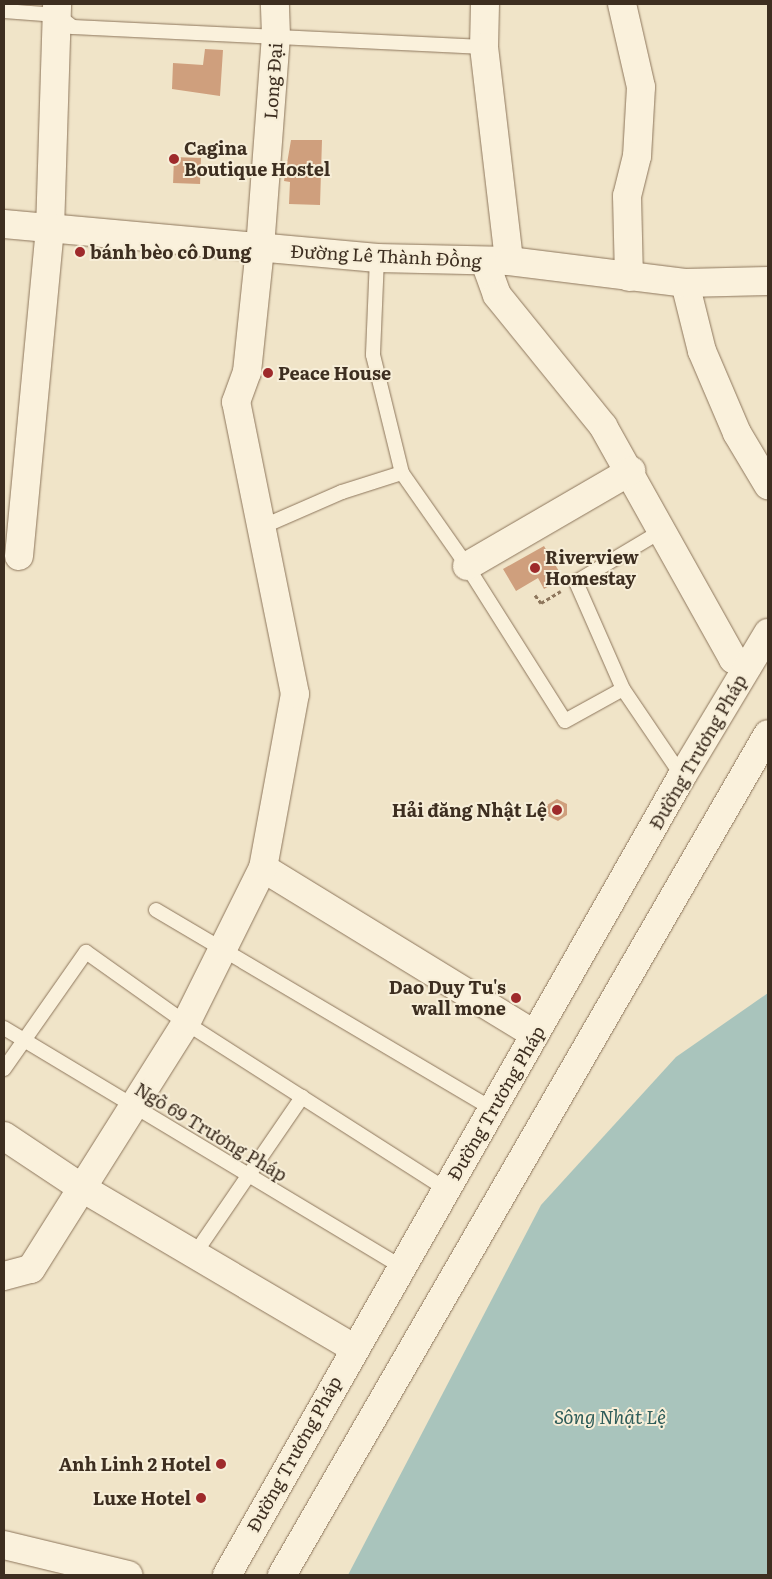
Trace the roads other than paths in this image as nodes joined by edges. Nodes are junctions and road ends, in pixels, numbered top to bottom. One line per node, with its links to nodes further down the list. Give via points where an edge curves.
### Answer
1 (275, 4): 6 (street, Long Đại)
2 (485, 4): 7 (street)
3 (622, 4): 13 (street, via 641,87 637,156 627,196)
4 (57, 10): 5 (lane); 6 (lane, via 73,27); 9 (street)
5 (4, 11)
6 (276, 36): 7 (lane); 10 (street, Long Đại)
7 (484, 47): 12 (street)
8 (4, 224): 9 (street, Đường Lê Thành Đồng)
9 (50, 230): 10 (street, Đường Lê Thành Đồng); 21 (street)
10 (260, 248): 11 (street, Đường Lê Thành Đồng); 19 (street, Long Đại, via 247,372 236,402)
11 (377, 258): 12 (street, Đường Lê Thành Đồng); 17 (lane, via 372,355)
12 (497, 262): 13 (street, Đường Lê Thành Đồng); 16 (street, via 497,295 603,426)
13 (629, 277): 15 (street, Đường Lê Thành Đồng)
14 (768, 282): 15 (street, Đường Lê Thành Đồng)
15 (685, 283): 18 (street, via 702,351 737,433)
16 (631, 471): 20 (street); 22 (street)
17 (402, 473): 19 (lane, via 342,492); 22 (lane)
18 (768, 485)
19 (264, 526): 28 (street, Long Đại, via 295,694)
20 (662, 530): 24 (street, via 733,659); 25 (lane, via 576,582)
21 (19, 556)
22 (467, 566): 25 (lane, via 565,721)
23 (768, 633): 24 (street, Đường Trương Pháp)
24 (748, 667): 27 (street, Đường Trương Pháp)
25 (623, 690): 27 (lane)
26 (768, 734): 52 (street)
27 (682, 776): 33 (street, Đường Trương Pháp)
28 (263, 868): 30 (street, Long Đại); 33 (street)
29 (156, 910): 30 (lane)
30 (223, 950): 31 (street, Long Đại); 38 (lane)
31 (186, 1023): 34 (lane, via 86,952); 36 (lane); 37 (street, Long Đại)
32 (4, 1028): 34 (lane, Ngõ 69 Trương Pháp)
33 (535, 1035): 38 (street, Đường Trương Pháp)
34 (24, 1040): 35 (lane); 37 (lane, Ngõ 69 Trương Pháp)
35 (4, 1069)
36 (302, 1097): 40 (lane); 42 (lane)
37 (131, 1107): 40 (lane, Ngõ 69 Trương Pháp); 41 (street, Long Đại)
38 (492, 1109): 42 (street, Đường Trương Pháp)
39 (4, 1136): 41 (street)
40 (247, 1175): 43 (lane); 45 (lane, Ngõ 69 Trương Pháp)
41 (82, 1188): 43 (street); 46 (street, Long Đại)
42 (446, 1189): 45 (street, Đường Trương Pháp)
43 (196, 1252): 48 (street)
44 (4, 1256): 46 (street)
45 (401, 1268): 48 (street, Đường Trương Pháp)
46 (31, 1269): 47 (street)
47 (4, 1276)
48 (354, 1348): 51 (street, Đường Trương Pháp)
49 (4, 1545): 50 (street)
50 (128, 1575)
51 (227, 1575)
52 (282, 1575)

